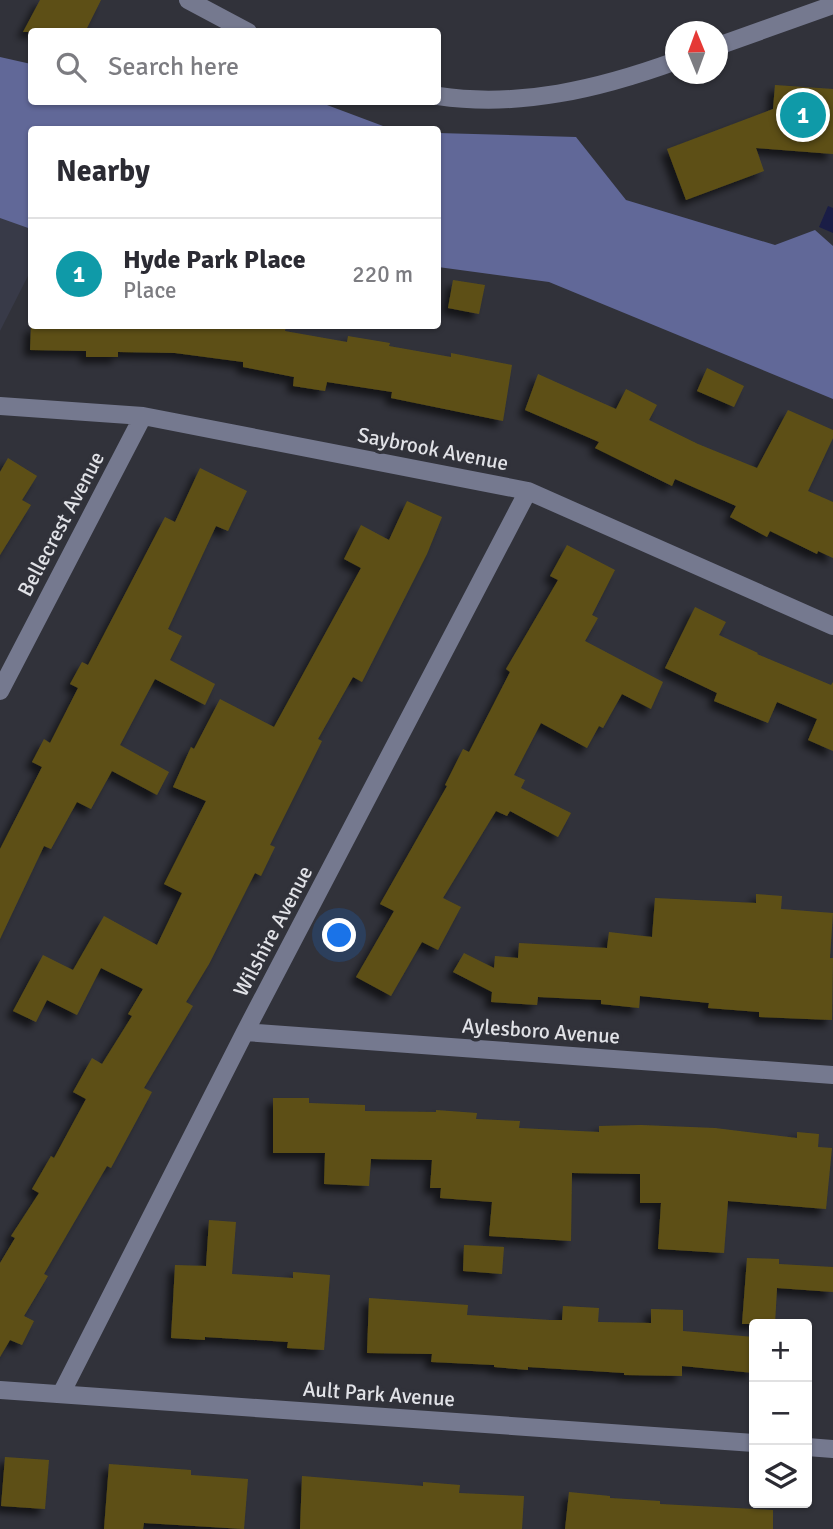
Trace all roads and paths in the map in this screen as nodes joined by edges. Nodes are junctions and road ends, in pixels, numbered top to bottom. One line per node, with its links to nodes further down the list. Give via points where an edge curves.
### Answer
1 (188, 0): 3 (street)
2 (833, 5): 4 (street)
3 (240, 28)
4 (728, 42)
5 (665, 65): 6 (street, via 556,95)
6 (441, 96)
7 (0, 406): 8 (street, Saybrook Avenue)
8 (144, 416): 9 (street, Saybrook Avenue); 11 (street, Bellecrest Avenue)
9 (528, 491): 10 (street, Saybrook Avenue); 12 (street, Wilshire Avenue)
10 (833, 626)
11 (0, 691)
12 (246, 1032): 13 (street, Aylesboro Avenue); 15 (street, Wilshire Avenue)
13 (833, 1075)
14 (0, 1390): 15 (street, Ault Park Avenue)
15 (61, 1394): 16 (street, Ault Park Avenue)
16 (749, 1443)
17 (812, 1447): 18 (street)
18 (833, 1449)

